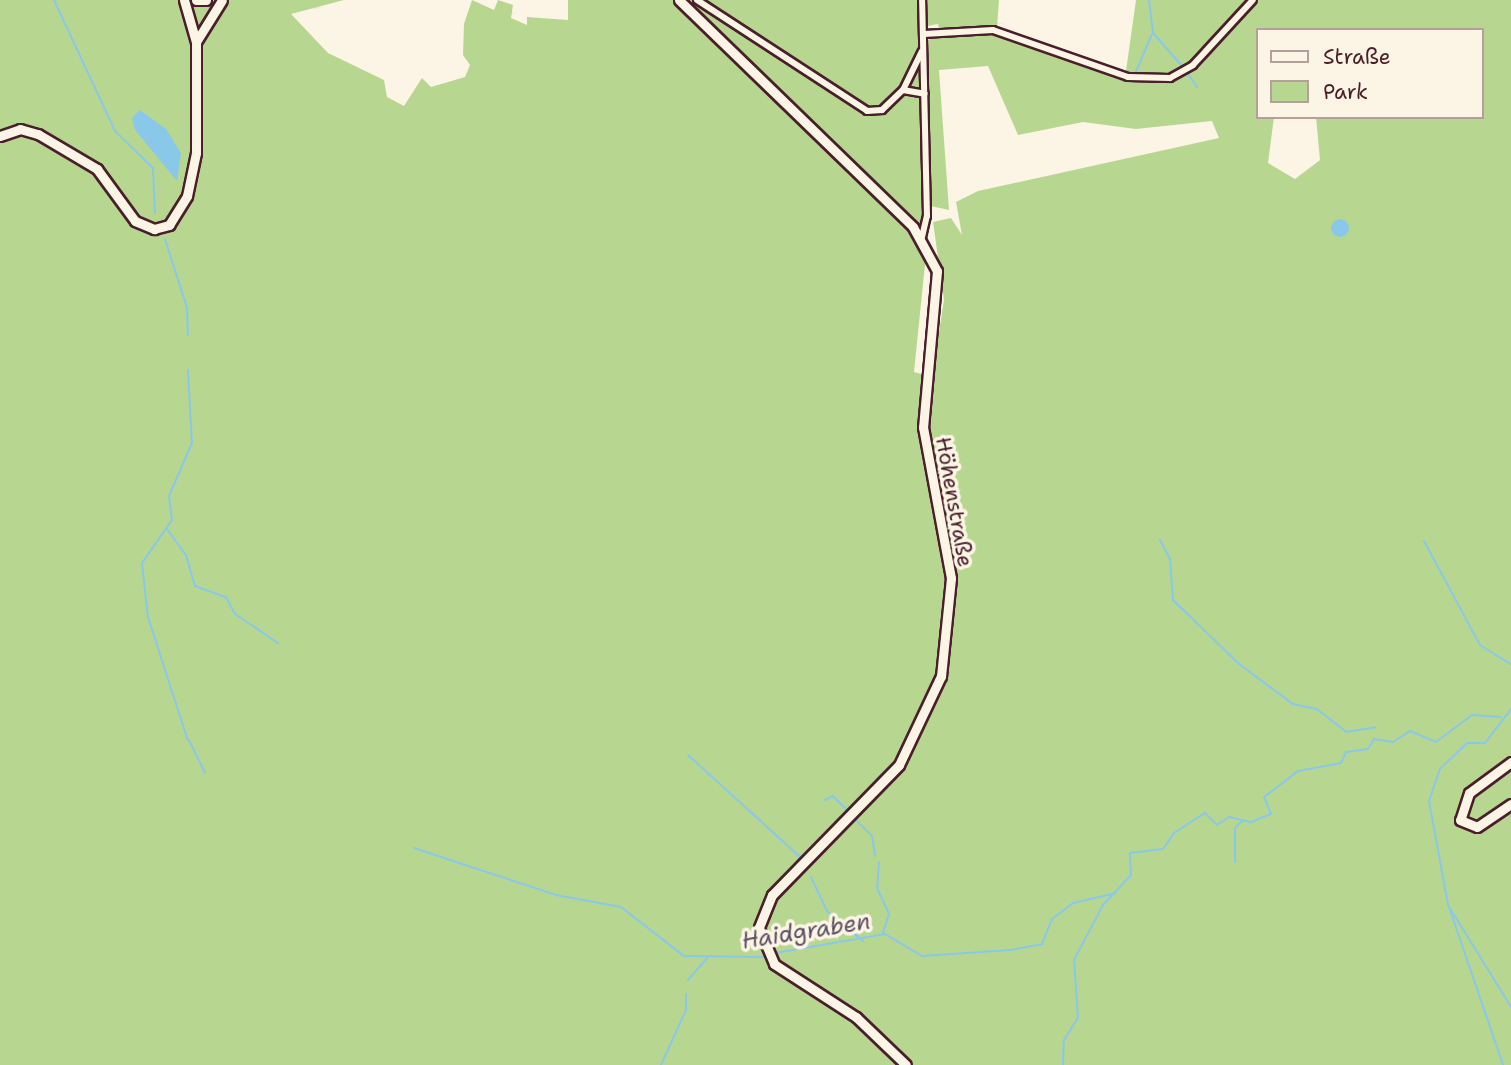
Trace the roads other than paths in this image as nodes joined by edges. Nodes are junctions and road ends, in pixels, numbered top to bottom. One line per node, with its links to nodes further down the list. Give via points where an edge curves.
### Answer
1 (184, 0): 10 (street)
2 (195, 0): 3 (street)
3 (206, 0)
4 (222, 0): 10 (street)
5 (679, 0): 15 (street, Höhenstraße)
6 (697, 0): 12 (street, via 867,111 882,110)
7 (922, 0): 9 (street)
8 (1253, 0): 9 (street, via 1183,74 1139,79 993,30)
9 (924, 34): 11 (street)
10 (196, 42): 14 (street, via 196,153 183,206 162,228 135,221 97,169 38,134 20,129)
11 (924, 47): 12 (street); 13 (street)
12 (903, 90): 13 (street)
13 (925, 94): 15 (street, via 927,230)
14 (0, 136)
15 (922, 237): 18 (street, Höhenstraße, via 938,278 923,427 950,566 944,664 910,749 862,809 769,899 761,942 780,968 856,1017)
16 (1511, 762): 17 (street, via 1469,793 1460,820 1477,827)
17 (1511, 804)
18 (906, 1065)

